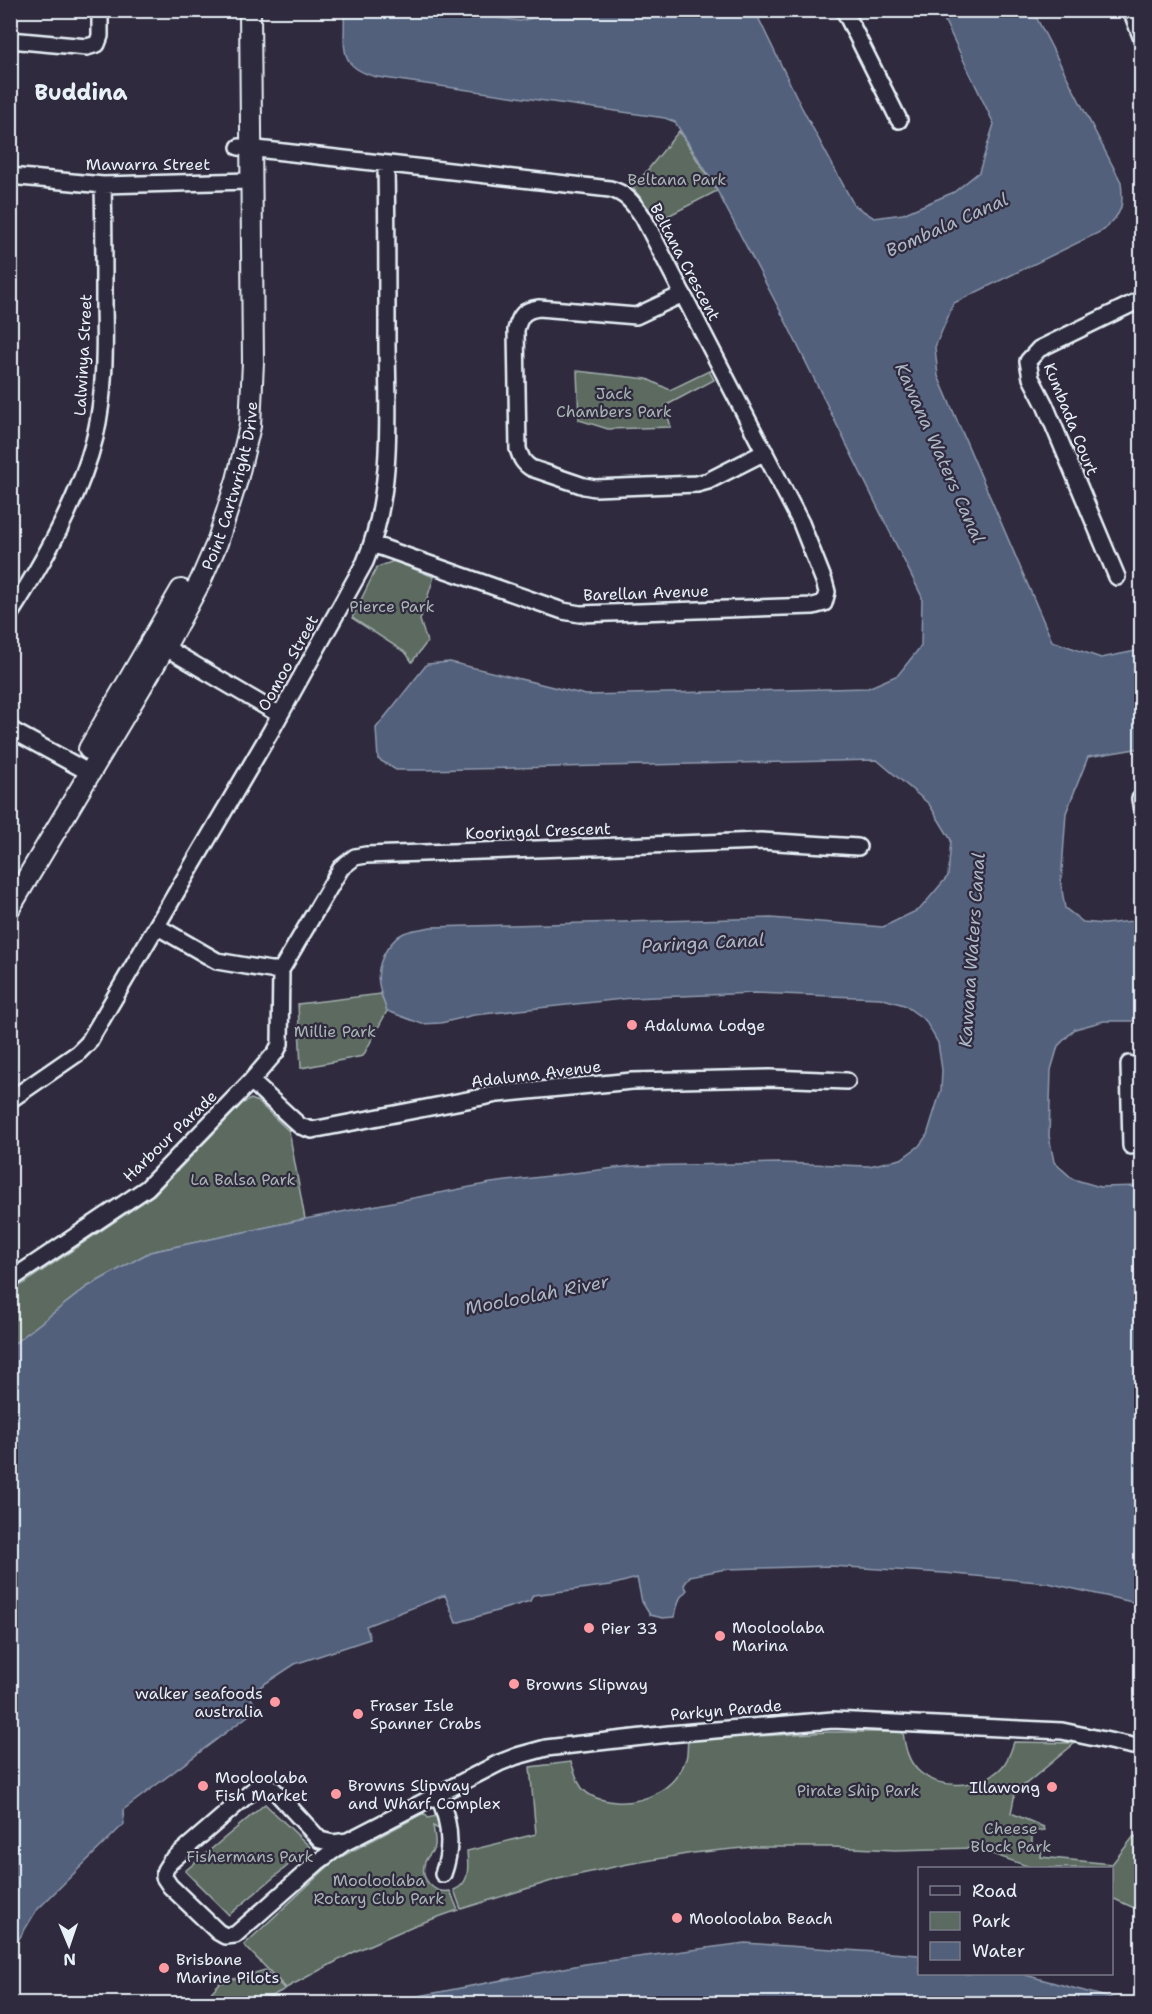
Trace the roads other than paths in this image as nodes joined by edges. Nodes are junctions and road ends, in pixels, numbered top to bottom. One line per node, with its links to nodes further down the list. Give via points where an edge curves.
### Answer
1 (100, 10): 7 (street, via 97,44 87,47)
2 (236, 10): 9 (main road, Point Cartwright Drive)
3 (249, 10): 9 (main road, Point Cartwright Drive)
4 (844, 10): 8 (street)
5 (1131, 10): 6 (street)
6 (1142, 39)
7 (10, 40)
8 (899, 120)
9 (244, 148): 10 (street, Beltana Crescent); 12 (main road, Point Cartwright Drive)
10 (386, 164): 14 (street, Beltana Crescent, via 621,192 643,217); 17 (street, Oomoo Street, via 388,416 385,476)
11 (10, 176): 13 (street, Mawarra Street)
12 (245, 181): 13 (street, Mawarra Street); 21 (main road, Point Cartwright Drive, via 254,362 250,426 217,543 200,582)
13 (103, 185): 20 (street, Lalwinya Street, via 105,342 96,435 86,468 44,561)
14 (683, 294): 16 (street, Beltana Crescent); 16 (street, via 636,316 539,308 527,310 519,318 516,330 521,458 531,468 595,488 697,484)
15 (1142, 299): 18 (street, Kumbada Court, via 1039,350 1028,361 1031,378)
16 (765, 452): 19 (street, Beltana Crescent, via 825,581)
17 (372, 544): 19 (street, Barellan Avenue, via 571,613); 22 (street, Oomoo Street)
18 (1117, 577)
19 (824, 603)
20 (10, 614)
21 (159, 644): 22 (street); 24 (main road, Point Cartwright Drive)
22 (280, 715): 28 (street, Oomoo Street)
23 (10, 728): 24 (street)
24 (85, 770): 26 (main road, Point Cartwright Drive); 27 (main road, Point Cartwright Drive)
25 (858, 847): 29 (street, Kooringal Crescent, via 761,841 355,857 341,868)
26 (10, 884)
27 (10, 908)
28 (158, 927): 29 (street, via 217,961); 33 (street, Oomoo Street, via 88,1043)
29 (281, 970): 31 (street, Harbour Parade, via 280,1044)
30 (1129, 1064): 34 (street)
31 (250, 1081): 32 (street, Adaluma Avenue, via 300,1126 312,1130 498,1094 632,1081); 36 (street, Harbour Parade, via 147,1188)
32 (847, 1081)
33 (10, 1100)
34 (1136, 1103): 35 (street)
35 (1131, 1146)
36 (10, 1280)
37 (1134, 1747): 38 (street, Parkyn Parade); 39 (street, Parkyn Parade, via 1044,1729 805,1722 546,1748 499,1763)
38 (1142, 1753)
39 (438, 1795): 41 (street, Parkyn Parade); 43 (street, via 447,1818 450,1847)
40 (320, 1840): 41 (street, Parkyn Parade); 42 (street); 42 (street, Parkyn Parade, via 274,1790 259,1785 170,1862 164,1875 170,1886 218,1932 230,1936 238,1934)
41 (348, 1841): 42 (street, Parkyn Parade)
42 (318, 1862)
43 (443, 1874)

